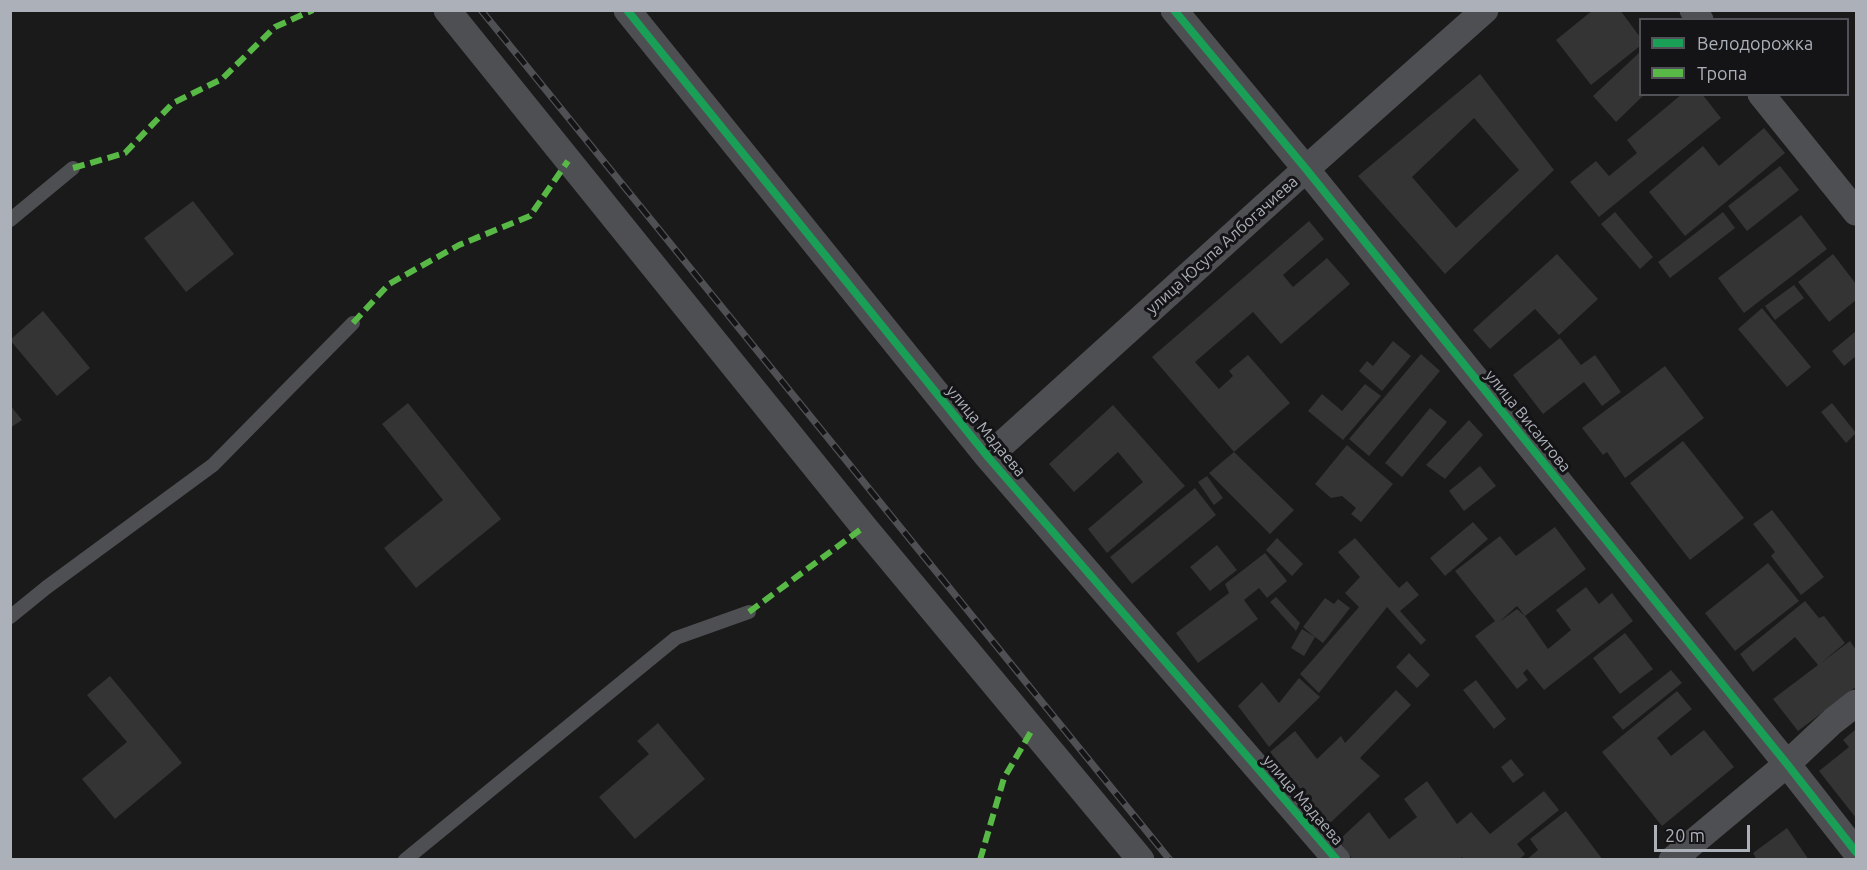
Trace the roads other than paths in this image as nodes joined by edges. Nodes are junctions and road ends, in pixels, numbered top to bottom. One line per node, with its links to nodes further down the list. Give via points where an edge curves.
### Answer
1 (447, 10): 18 (street, via 864,527)
2 (627, 10): 11 (street, улица Мадаева)
3 (1174, 10): 7 (street, улица Висаитова)
4 (1485, 10): 7 (street, улица Юсупа Албогачиева)
5 (1763, 96): 8 (street)
6 (73, 168): 9 (lane)
7 (1306, 169): 11 (street, улица Юсупа Албогачиева); 15 (street, улица Висаитова)
8 (1857, 212)
9 (10, 220)
10 (353, 322): 13 (lane, via 213,465)
11 (988, 456): 19 (street, улица Мадаева)
12 (749, 612): 17 (lane, via 676,638)
13 (10, 617)
14 (1857, 703): 15 (street)
15 (1787, 764): 16 (street, улица Висаитова); 20 (street)
16 (1857, 852)
17 (405, 860)
18 (1141, 860)
19 (1337, 860)
20 (1671, 860)

